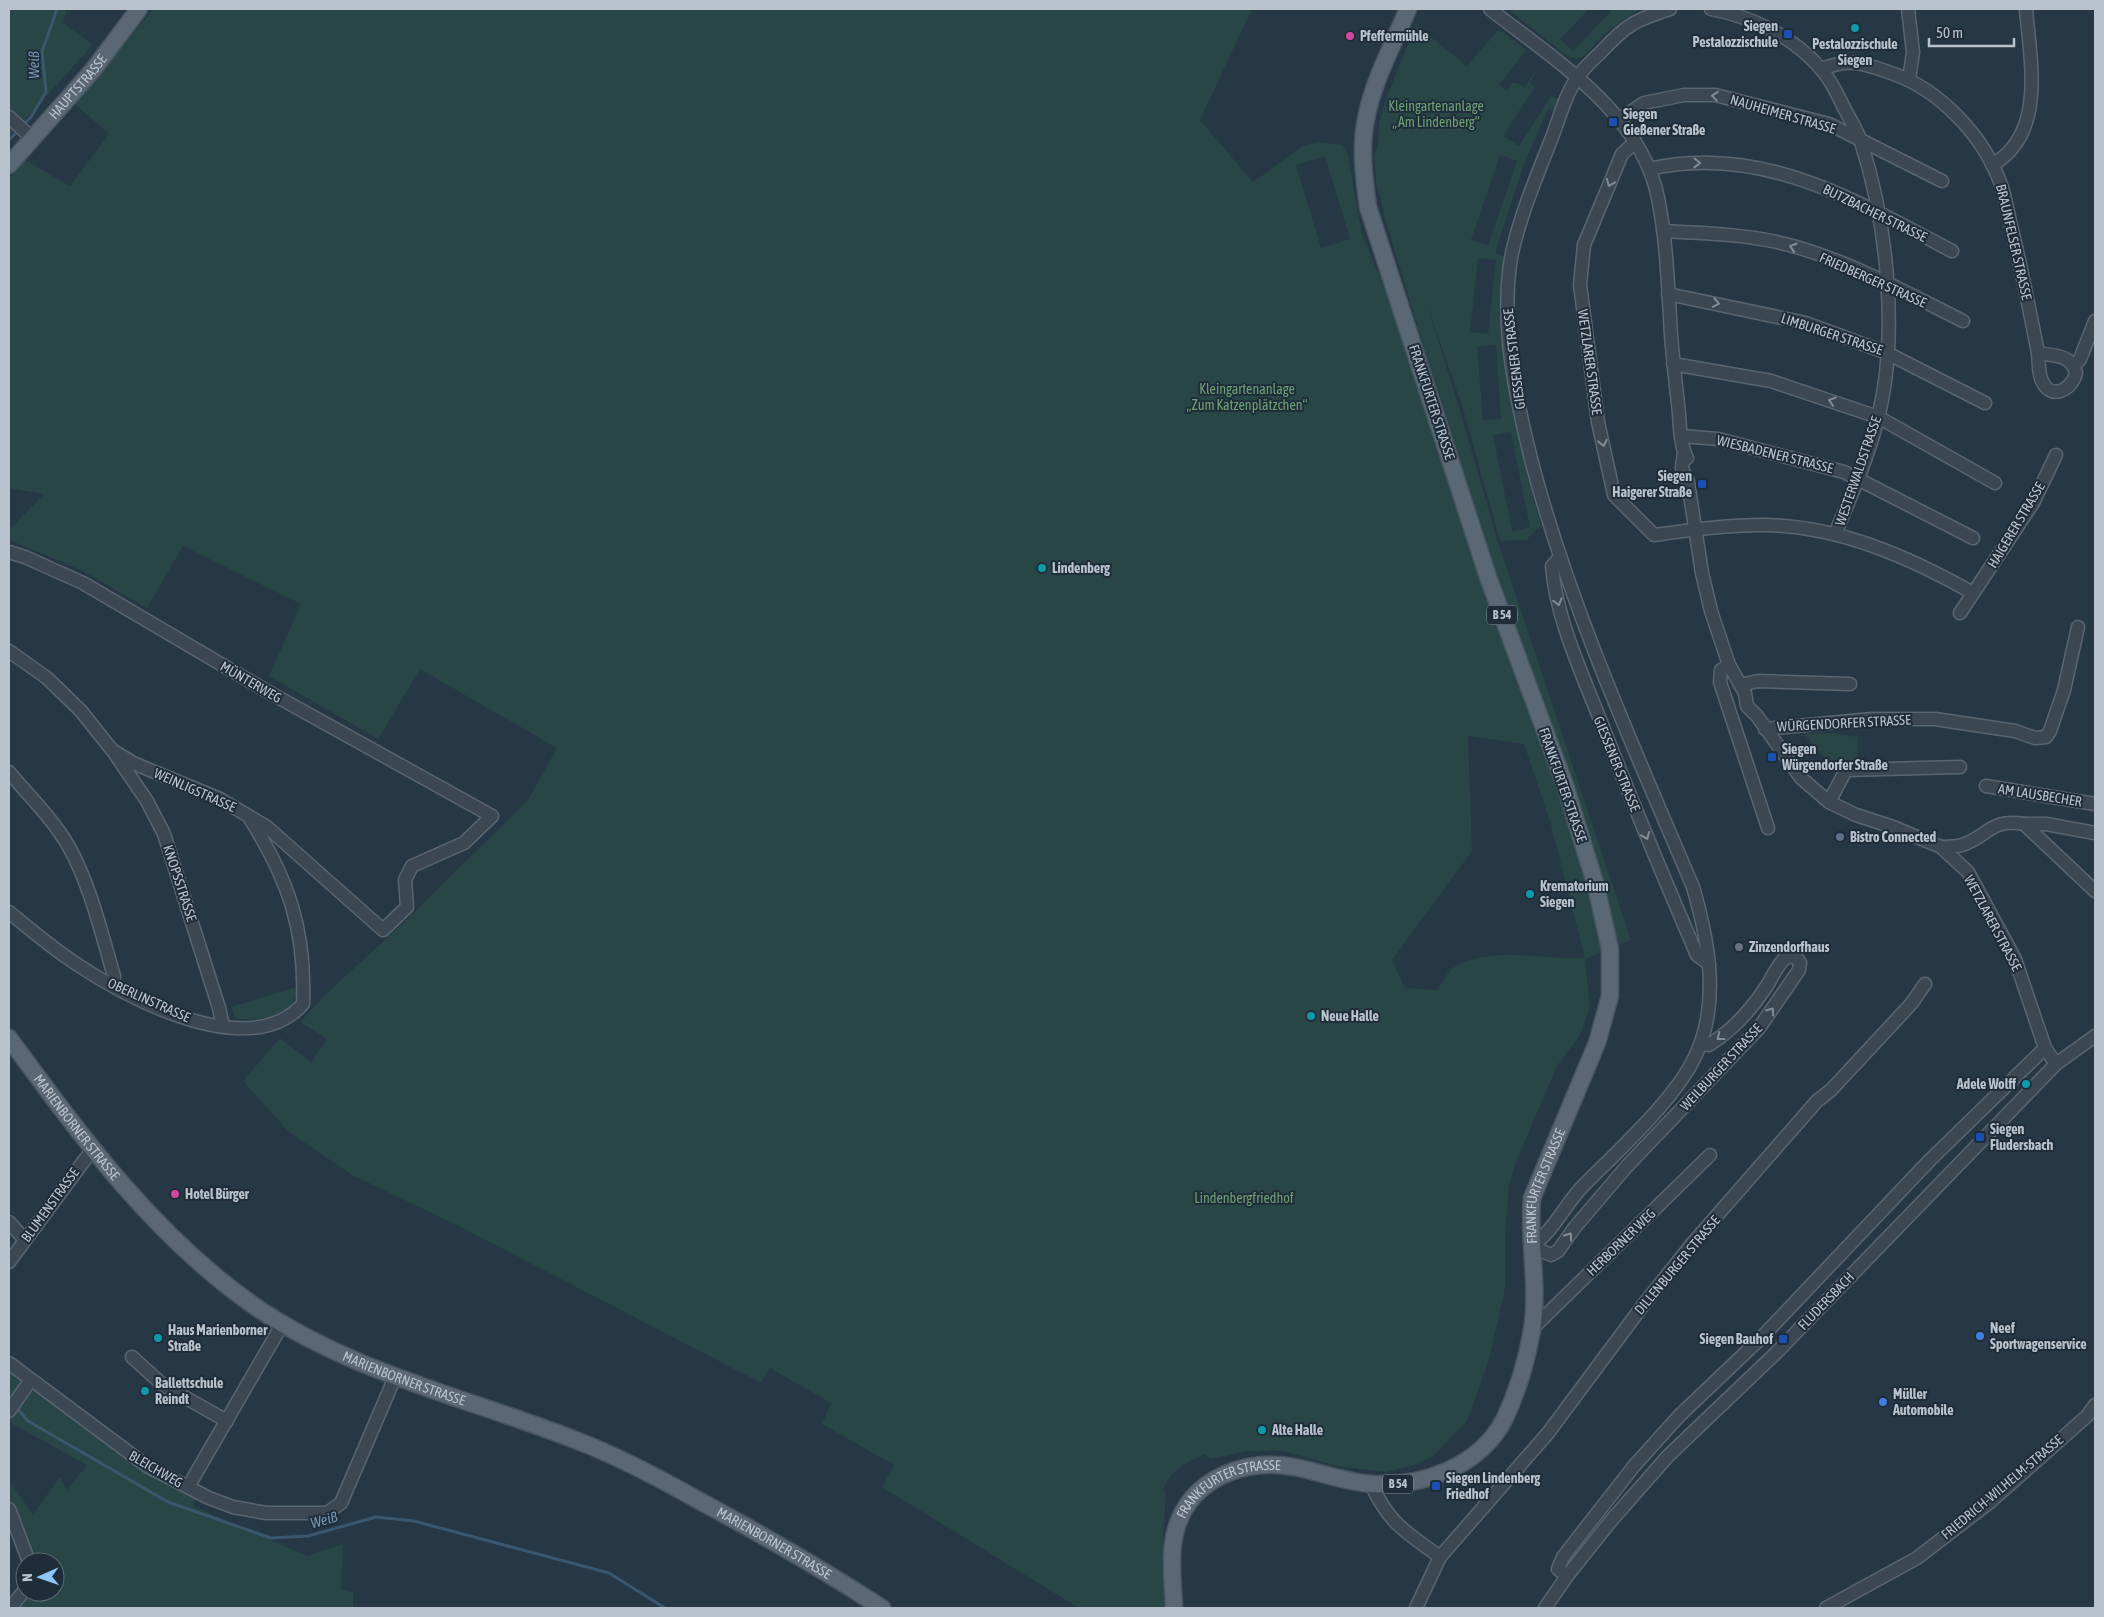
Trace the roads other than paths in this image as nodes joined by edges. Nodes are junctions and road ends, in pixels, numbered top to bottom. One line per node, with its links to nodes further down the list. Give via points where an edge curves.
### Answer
1 (139, 9): 13 (main road, HAUPTSTRASSE, via 93,70)
2 (1408, 9): 77 (main road, FRANKFURTER STRASSE / B 54, via 1380,73 1366,119 1363,157 1368,207 1488,577 1566,785 1596,886 1610,949 1610,996 1597,1043 1532,1198)
3 (1490, 9): 9 (street, WETZLARER STRASSE)
4 (1670, 9): 9 (street, via 1642,18 1615,35)
5 (1711, 9): 8 (street, WESTERWALDSTRASSE, via 1765,25)
6 (1908, 9): 10 (street, via 1913,52)
7 (2026, 9): 17 (street, via 2031,102 2025,124 2013,147)
8 (1821, 69): 10 (street, BRAUNFELSER STRASSE, via 1857,62); 14 (street, WESTERWALDSTRASSE)
9 (1577, 78): 12 (street, WETZLARER STRASSE); 41 (street, GIESSENER STRASSE, via 1525,209 1511,258 1507,310 1522,423)
10 (1909, 80): 17 (street, BRAUNFELSER STRASSE, via 1947,106 1968,128)
11 (9, 117): 13 (street)
12 (1619, 120): 14 (street, NAUHEIMER STRASSE, one-way to 12, via 1829,124 1715,95 1684,95 1644,103); 15 (street, WETZLARER STRASSE)
13 (29, 135): 16 (main road)
14 (1861, 141): 19 (street, NAUHEIMER STRASSE); 20 (street, WESTERWALDSTRASSE)
15 (1635, 142): 18 (street, WETZLARER STRASSE); 37 (street, WETZLARER STRASSE, one-way to 37, via 1622,154 1584,245 1580,265 1598,422 1614,495 1654,535)
16 (9, 165)
17 (1992, 165): 28 (street, BRAUNFELSER STRASSE, via 2003,192)
18 (1648, 169): 20 (street, BUTZBACHER STRASSE, one-way to 20, via 1677,162 1736,164 1807,180); 21 (street, WETZLARER STRASSE, via 1658,196)
19 (1942, 181)
20 (1880, 213): 22 (street, BUTZBACHER STRASSE); 23 (street, WESTERWALDSTRASSE)
21 (1663, 231): 23 (street, FRIEDBERGER STRASSE, one-way to 21, via 1834,260 1777,242 1718,233); 24 (street, WETZLARER STRASSE)
22 (1952, 251)
23 (1888, 283): 25 (street, FRIEDBERGER STRASSE); 27 (street, WESTERWALDSTRASSE)
24 (1668, 294): 27 (street, LIMBURGER STRASSE, one-way to 27, via 1806,323); 29 (street, WETZLARER STRASSE)
25 (1963, 321)
26 (2095, 321): 30 (street, BRAUNFELSER STRASSE)
27 (1887, 353): 31 (street, LIMBURGER STRASSE); 32 (street, WESTERWALDSTRASSE)
28 (2038, 353): 30 (street, via 2064,357); 30 (street, BRAUNFELSER STRASSE, via 2042,382 2051,390 2064,391 2072,385 2076,373)
29 (1673, 364): 32 (street, one-way to 29, via 1771,381); 33 (street, WETZLARER STRASSE)
30 (2074, 366)
31 (1985, 403)
32 (1878, 417): 35 (street, WESTERWALDSTRASSE); 36 (street)
33 (1681, 436): 35 (street, WIESBADENER STRASSE, via 1718,438 1844,472); 37 (street, WETZLARER STRASSE, via 1691,466 1688,482)
34 (2056, 455): 42 (street, HAIGERER STRASSE, via 2033,503)
35 (1858, 479): 38 (street, WESTERWALDSTRASSE); 39 (street, WIESBADENER STRASSE)
36 (1995, 483)
37 (1696, 528): 38 (street, via 1766,525); 46 (street, WETZLARER STRASSE, via 1702,574)
38 (1835, 534): 42 (street, via 1891,551)
39 (1973, 538)
40 (9, 552): 63 (street, MÜNTERWEG, via 83,583 265,690 492,816 464,843 412,866 404,880 407,907)
41 (1560, 557): 64 (street, GIESSENER STRASSE, via 1599,666 1693,887 1704,923); 64 (street, GIESSENER STRASSE, one-way to 64, via 1552,566 1553,583 1574,653 1693,947 1697,955)
42 (1973, 594): 43 (street, HAIGERER STRASSE)
43 (1960, 613)
44 (2078, 627): 49 (street, WÜRGENDORFER STRASSE, via 2064,690 2046,737 2035,738 2015,731 1935,719 1878,718)
45 (9, 651): 50 (street, WEINLIGSTRASSE, via 47,678)
46 (1729, 665): 48 (street, WETZLARER STRASSE); 58 (street, via 1721,670 1720,682)
47 (1850, 684): 48 (street, via 1758,681)
48 (1742, 689): 49 (street, WETZLARER STRASSE, via 1754,701 1757,716)
49 (1765, 729): 54 (street, WETZLARER STRASSE, via 1801,778)
50 (112, 750): 56 (street, WEINLIGSTRASSE, via 133,763 220,799); 67 (street, KNOPSSTRASSE, via 147,801 164,834)
51 (1960, 767): 54 (street, via 1846,770)
52 (9, 772): 66 (street, via 51,822 80,868 114,976)
53 (1986, 786): 55 (street, AM LAUSBECHER)
54 (1828, 802): 60 (street, WETZLARER STRASSE)
55 (2095, 804)
56 (247, 815): 63 (street, WEINLIGSTRASSE, via 267,827); 67 (street, OBERLINSTRASSE, via 269,849 296,917 304,1004 295,1013 268,1026)
57 (2024, 824): 59 (street, AM LAUSBECHER, via 2046,824); 60 (street, AM LAUSBECHER, via 2015,822 1992,826 1963,845); 61 (street)
58 (1768, 828)
59 (2095, 833)
60 (1942, 848): 71 (street, WETZLARER STRASSE, via 1968,872 2015,959)
61 (2095, 891)
62 (9, 912): 66 (street, OBERLINSTRASSE, via 48,945)
63 (383, 930)
64 (1710, 964): 70 (street, GIESSENER STRASSE, via 1709,1008)
65 (1925, 984): 92 (street, DILLENBURGER STRASSE, via 1911,1004 1817,1101 1692,1244 1548,1433)
66 (113, 985): 67 (street, OBERLINSTRASSE, via 174,1015)
67 (223, 1026)
68 (2095, 1036): 72 (street, FLUDERSBACH)
69 (9, 1038): 73 (main road, MARIENBORNER STRASSE)
70 (1701, 1044): 77 (street, GIESSENER STRASSE, via 1676,1088 1575,1193 1542,1239); 77 (street, WEILBURGER STRASSE, one-way to 70, via 1551,1255 1558,1251 1628,1165 1759,1028 1799,970 1800,963 1796,958 1786,957 1780,962 1749,1011 1729,1030 1709,1045)
71 (2045, 1048): 72 (street, WETZLARER STRASSE); 93 (street, FLUDERSBACH, via 1930,1160 1762,1337 1678,1416 1605,1502 1563,1558)
72 (2056, 1064): 93 (street, FLUDERSBACH, via 1777,1352 1668,1456)
73 (92, 1150): 76 (street, BLUMENSTRASSE); 79 (main road, MARIENBORNER STRASSE, via 133,1198 207,1268 255,1306)
74 (1710, 1155): 80 (street, HERBORNER WEG)
75 (9, 1222): 76 (street)
76 (25, 1240): 78 (street, BLUMENSTRASSE)
77 (1531, 1246): 80 (main road, FRANKFURTER STRASSE / B 54)
78 (9, 1262)
79 (283, 1323): 83 (main road, MARIENBORNER STRASSE); 87 (street)
80 (1532, 1329): 88 (main road, FRANKFURTER STRASSE / B 54, via 1519,1381 1504,1420 1491,1438 1459,1465 1441,1474 1400,1484)
81 (132, 1357): 87 (street, via 163,1385)
82 (9, 1363): 84 (street, BLEICHWEG)
83 (395, 1377): 89 (street, BLEICHWEG, via 341,1503 327,1513 266,1514 249,1511); 94 (main road, MARIENBORNER STRASSE, via 620,1458 785,1546)
84 (30, 1381): 86 (street); 89 (street, BLEICHWEG, via 147,1466)
85 (2095, 1405): 98 (street, FRIEDRICH-WILHELM-STRASSE, via 2087,1416 1972,1516 1917,1558)
86 (9, 1411)
87 (227, 1421): 89 (street)
88 (1371, 1484): 92 (street, via 1381,1506 1396,1525); 95 (main road, FRANKFURTER STRASSE / B 54, via 1294,1467 1262,1465 1241,1468 1217,1477 1200,1489 1182,1511 1173,1554)
89 (188, 1488)
90 (9, 1509): 91 (street)
91 (25, 1552)
92 (1440, 1557): 96 (street, DILLENBURGER STRASSE)
93 (1558, 1574): 97 (street, FLUDERSBACH)
94 (882, 1608)
95 (1174, 1608)
96 (1416, 1608)
97 (1545, 1608)
98 (1826, 1608)

